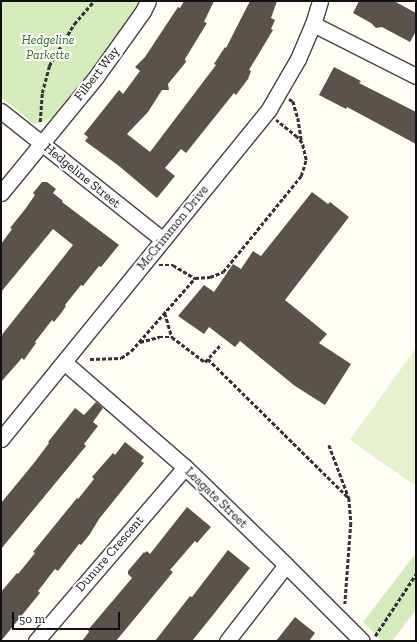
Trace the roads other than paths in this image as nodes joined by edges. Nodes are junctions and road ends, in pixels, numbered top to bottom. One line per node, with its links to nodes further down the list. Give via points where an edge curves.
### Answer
1 (148, 1): 6 (street, Filbert Way, via 96,77)
2 (320, 1): 3 (street, McCrimmon Drive)
3 (313, 24): 4 (street); 8 (street, McCrimmon Drive, via 298,59 266,113)
4 (416, 76)
5 (1, 111): 6 (street, Hedgeline Street)
6 (41, 143): 7 (street, Filbert Way); 8 (street, Hedgeline Street)
7 (1, 193)
8 (163, 240): 9 (street, McCrimmon Drive)
9 (64, 362): 10 (street, McCrimmon Drive); 11 (street, Leagate Street)
10 (1, 439)
11 (185, 467): 12 (street, Leagate Street); 14 (street, Dunure Crescent)
12 (286, 565): 13 (street, Leagate Street); 15 (street)
13 (368, 638)
14 (36, 641)
15 (227, 641)

